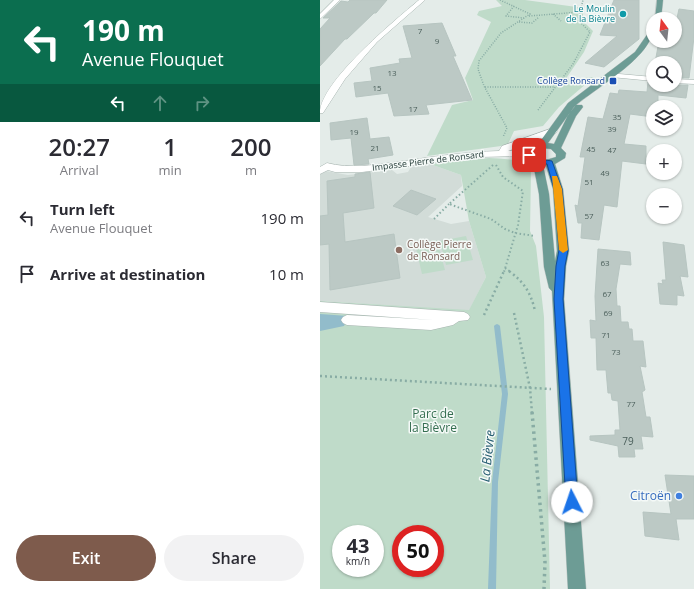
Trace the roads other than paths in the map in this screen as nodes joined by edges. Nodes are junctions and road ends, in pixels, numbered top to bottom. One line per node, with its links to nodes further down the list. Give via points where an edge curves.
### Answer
1 (337, 0): 5 (street)
2 (422, 0): 12 (street, via 375,42 342,78)
3 (660, 0): 4 (main road)
4 (659, 12)
5 (320, 16)
6 (646, 41): 7 (main road)
7 (611, 75): 8 (street); 11 (main road)
8 (646, 78)
9 (682, 81): 10 (street)
10 (694, 82)
11 (598, 86): 13 (main road, via 572,105); 16 (main road, via 572,115)
12 (320, 111)
13 (553, 131): 14 (street); 15 (main road)
14 (522, 142): 17 (street); 18 (street, via 505,148)
15 (542, 145): 16 (main road); 17 (main road)
16 (557, 148): 20 (main road, via 561,153 560,158)
17 (530, 151): 18 (street, Impasse Pierre de Ronsard); 19 (main road, via 530,158)
18 (502, 154): 21 (street, Impasse Pierre de Ronsard, via 479,154 362,169)
19 (537, 161): 20 (main road); 22 (main road, via 544,194 550,267)
20 (550, 162): 22 (main road, via 558,189 563,250)
21 (324, 168)
22 (558, 299): 25 (main road)
23 (320, 307): 24 (street, via 464,317 431,325)
24 (347, 320)
25 (577, 589)

